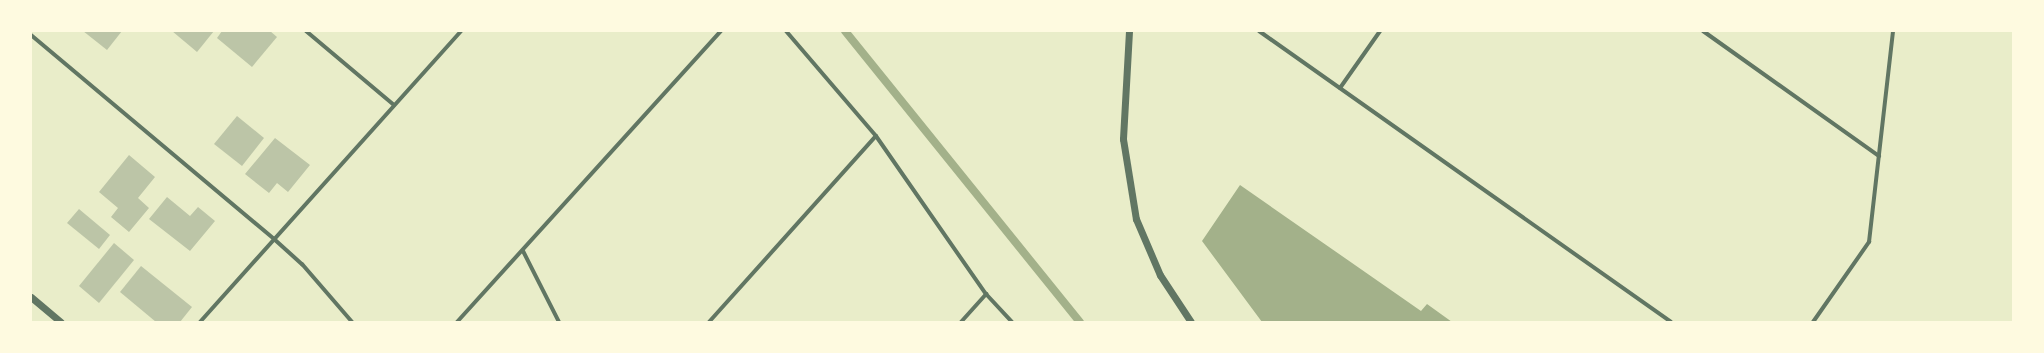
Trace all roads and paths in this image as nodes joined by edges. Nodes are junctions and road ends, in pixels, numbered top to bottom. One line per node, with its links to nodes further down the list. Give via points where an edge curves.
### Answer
1 (306, 31): 12 (street)
2 (460, 31): 12 (street)
3 (721, 31): 16 (street)
4 (786, 31): 13 (street)
5 (1129, 31): 27 (street, via 1123,139 1136,218 1160,275)
6 (1259, 31): 11 (street)
7 (1380, 31): 11 (street)
8 (1703, 31): 14 (street)
9 (1893, 31): 14 (street)
10 (31, 35): 15 (street)
11 (1340, 88): 28 (street)
12 (394, 105): 15 (street)
13 (876, 136): 17 (street); 24 (street)
14 (1879, 156): 29 (street, via 1869,242)
15 (274, 239): 20 (street); 21 (street, via 302,264)
16 (523, 251): 22 (street); 23 (street)
17 (986, 294): 25 (street); 26 (street)
18 (31, 297): 19 (street)
19 (61, 322)
20 (200, 322)
21 (352, 322)
22 (457, 322)
23 (559, 322)
24 (709, 322)
25 (961, 322)
26 (1012, 322)
27 (1190, 322)
28 (1671, 322)
29 (1813, 322)

